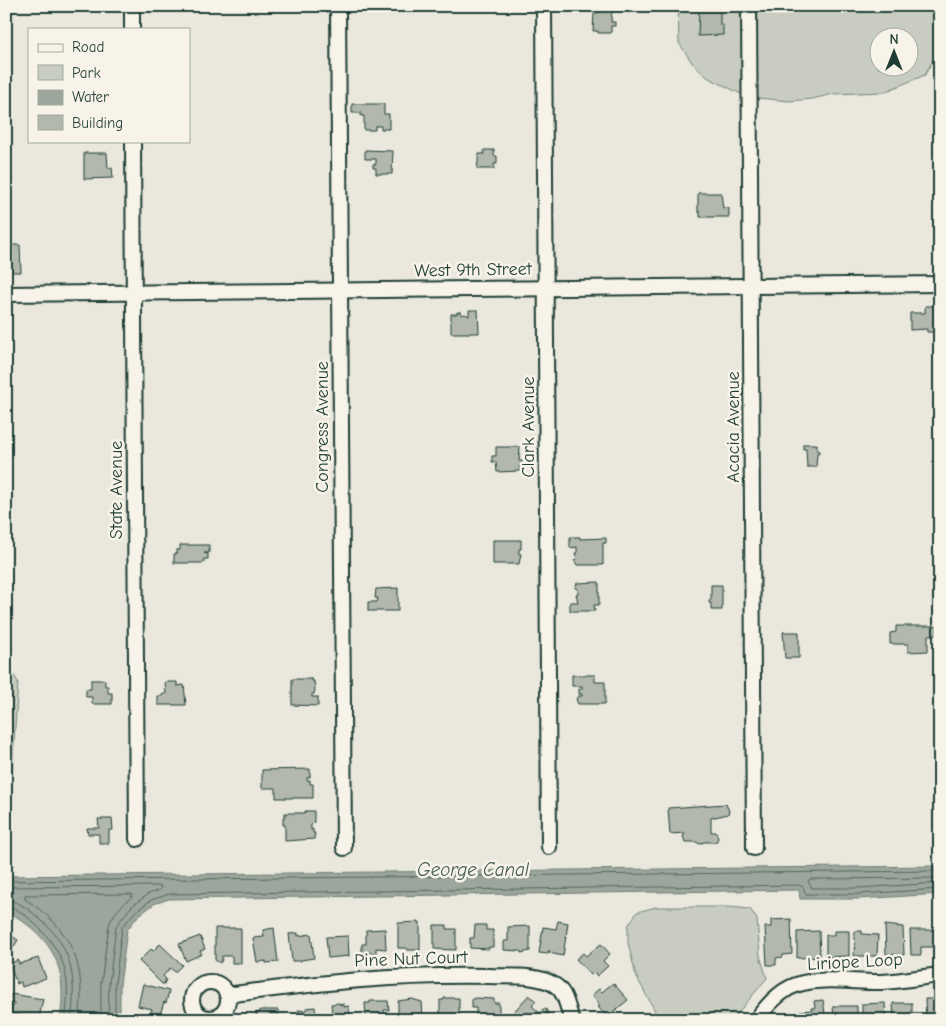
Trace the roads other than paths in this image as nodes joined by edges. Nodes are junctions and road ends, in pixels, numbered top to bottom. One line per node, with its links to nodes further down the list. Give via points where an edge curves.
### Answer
1 (132, 6): 5 (street)
2 (338, 6): 10 (street, Congress Avenue)
3 (544, 6): 9 (street, Clark Avenue)
4 (749, 6): 8 (street, Acacia Avenue)
5 (132, 28)
6 (133, 142): 11 (street, State Avenue)
7 (940, 284): 8 (street, West 9th Street)
8 (751, 286): 9 (street, West 9th Street); 16 (street, Acacia Avenue)
9 (546, 288): 10 (street, West 9th Street); 14 (street, Clark Avenue)
10 (340, 290): 11 (street, West 9th Street); 15 (street, Congress Avenue)
11 (134, 293): 12 (street, West 9th Street); 13 (street, State Avenue)
12 (6, 294)
13 (137, 839)
14 (549, 847)
15 (344, 848)
16 (754, 848)
17 (940, 975): 20 (street, Liriope Loop, via 882,982 817,981 797,984 782,992)
18 (227, 995): 19 (street, Pine Nut Court, via 377,978 453,975 540,979 554,984 563,992)
19 (572, 1020)
20 (756, 1020)

